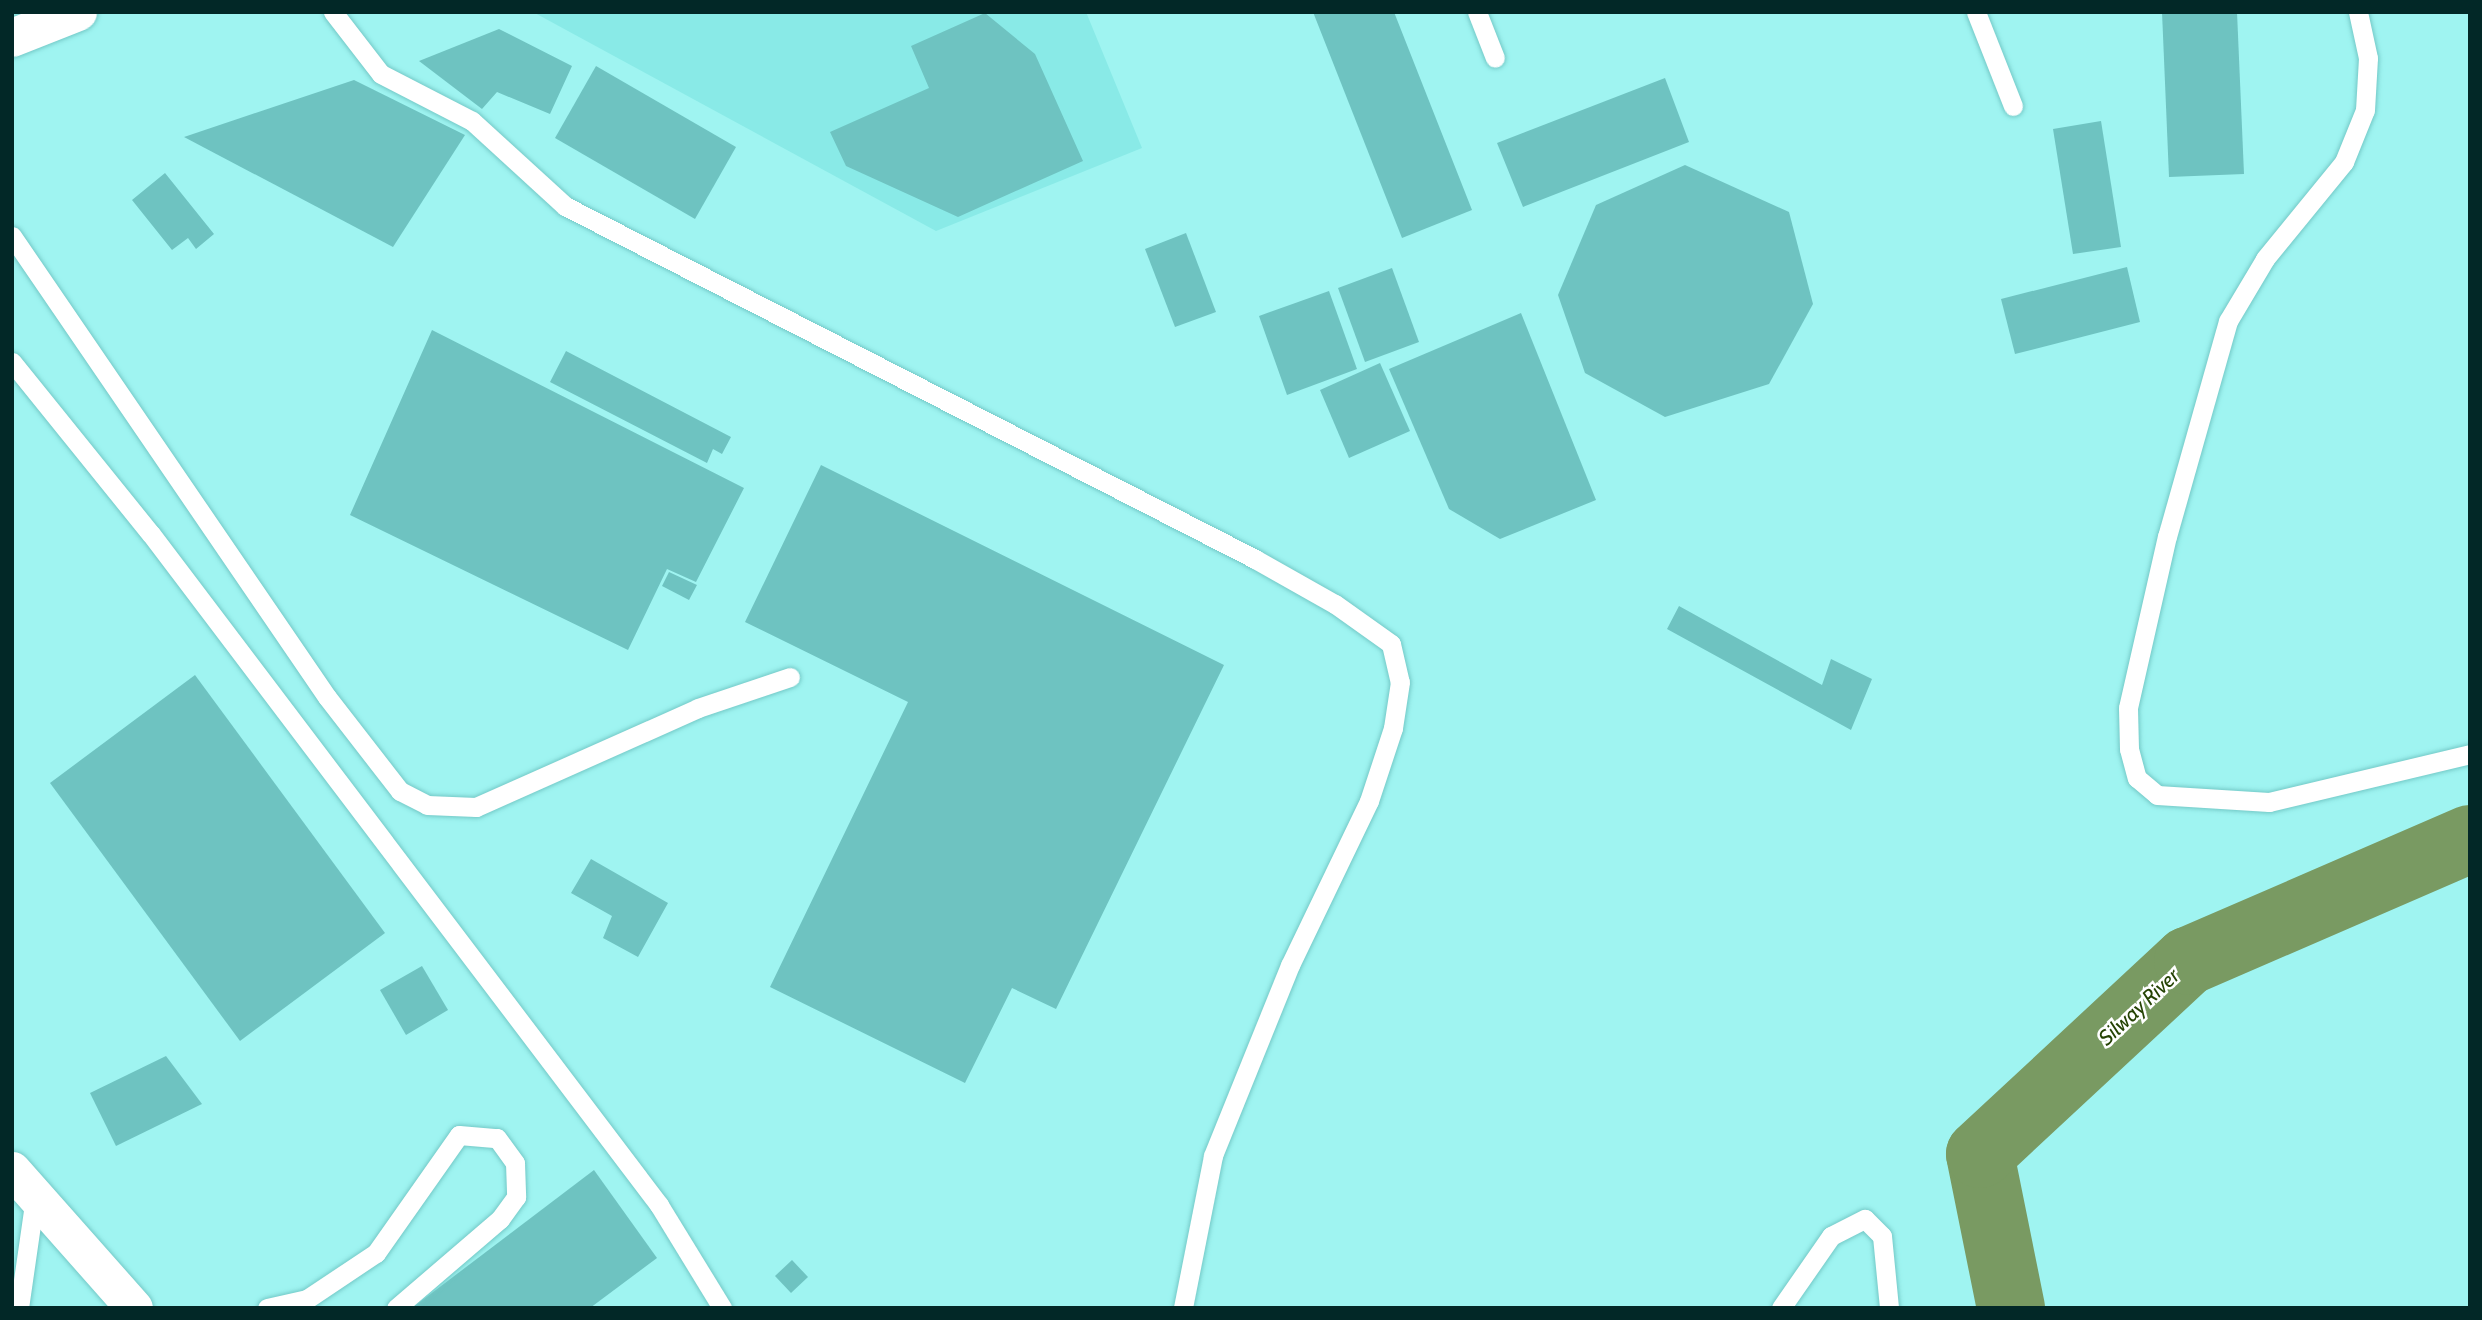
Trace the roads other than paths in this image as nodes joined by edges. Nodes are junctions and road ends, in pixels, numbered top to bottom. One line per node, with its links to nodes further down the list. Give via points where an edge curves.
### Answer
1 (78, 12): 6 (main road)
2 (333, 12): 19 (lane, via 381,74 472,121 565,206 1255,559 1335,604 1391,645 1400,682 1393,728 1369,801 1290,965 1213,1156)
3 (1477, 12): 7 (lane)
4 (1976, 12): 8 (lane)
5 (2358, 12): 12 (lane, via 2368,58 2365,110 2344,162 2265,259 2228,321 2167,536 2128,708 2129,749 2137,778 2157,795 2269,802)
6 (12, 38)
7 (1495, 58)
8 (2013, 106)
9 (12, 236): 11 (lane, via 319,686 400,791 426,805 476,807 698,708)
10 (12, 362): 18 (lane, via 152,534 659,1205)
11 (790, 677)
12 (2470, 754)
13 (24, 1183): 14 (lane); 15 (street)
14 (19, 1308)
15 (134, 1308)
16 (267, 1308): 17 (lane, via 307,1299 376,1254 459,1135 497,1138 515,1163 516,1197 500,1219)
17 (396, 1308)
18 (722, 1308)
19 (1183, 1308)
20 (1781, 1308): 21 (lane, via 1831,1236 1865,1219 1882,1236)
21 (1889, 1308)

